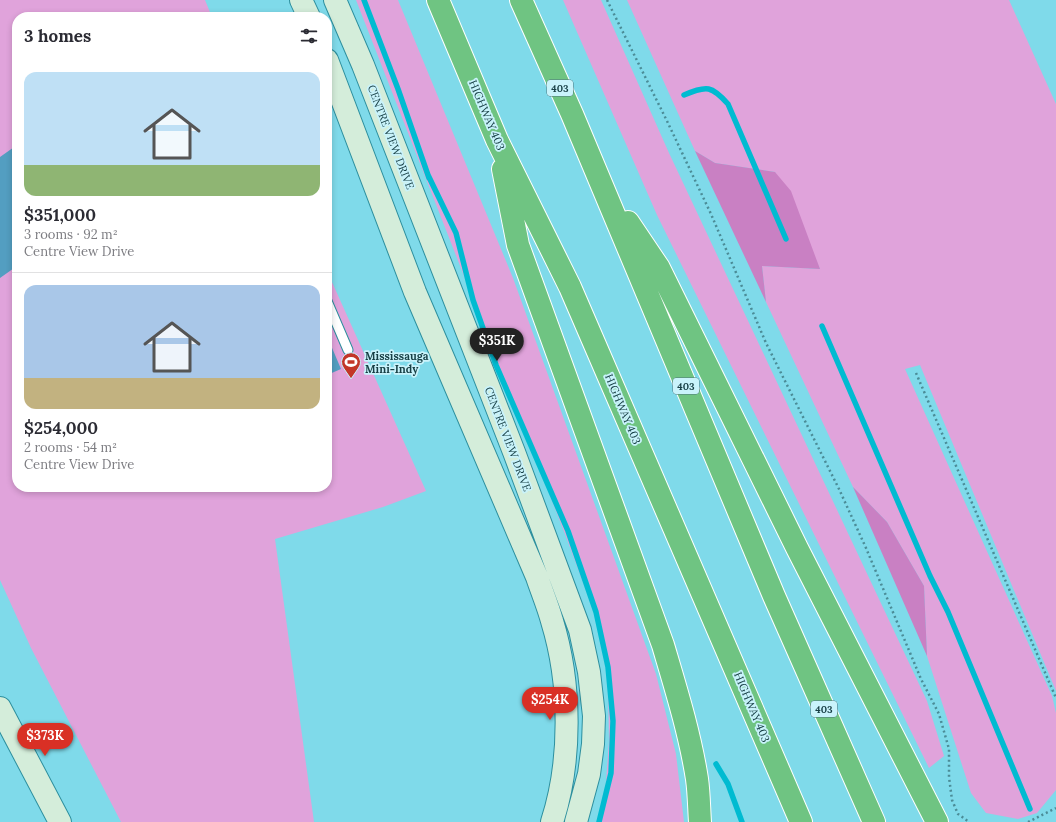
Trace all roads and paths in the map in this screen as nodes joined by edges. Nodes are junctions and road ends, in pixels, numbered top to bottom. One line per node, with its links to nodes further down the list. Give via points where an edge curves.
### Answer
1 (301, 0): 6 (street)
2 (335, 0): 18 (street, CENTRE VIEW DRIVE, via 363,65 514,452 580,630 589,672 594,716 589,774)
3 (438, 0): 8 (highway, HIGHWAY 403)
4 (521, 0): 9 (highway, 403)
5 (606, 0): 23 (path, via 671,128 766,343 866,548 921,679 939,714 949,749 952,800 958,814)
6 (307, 12)
7 (332, 73): 17 (street, via 415,292 553,621 567,704 562,779)
8 (497, 140): 19 (highway, via 518,245 671,671 692,752); 20 (highway, HIGHWAY 403, via 570,287)
9 (598, 177): 21 (highway, 403, via 774,596); 22 (highway, via 659,268)
10 (332, 313): 11 (lane)
11 (348, 350)
12 (916, 373): 13 (path)
13 (1056, 698)
14 (0, 708): 16 (street)
15 (1056, 808): 24 (path)
16 (60, 822)
17 (552, 822)
18 (576, 822)
19 (700, 822)
20 (801, 822)
21 (874, 822)
22 (937, 822)
23 (969, 822)
24 (1028, 822)

